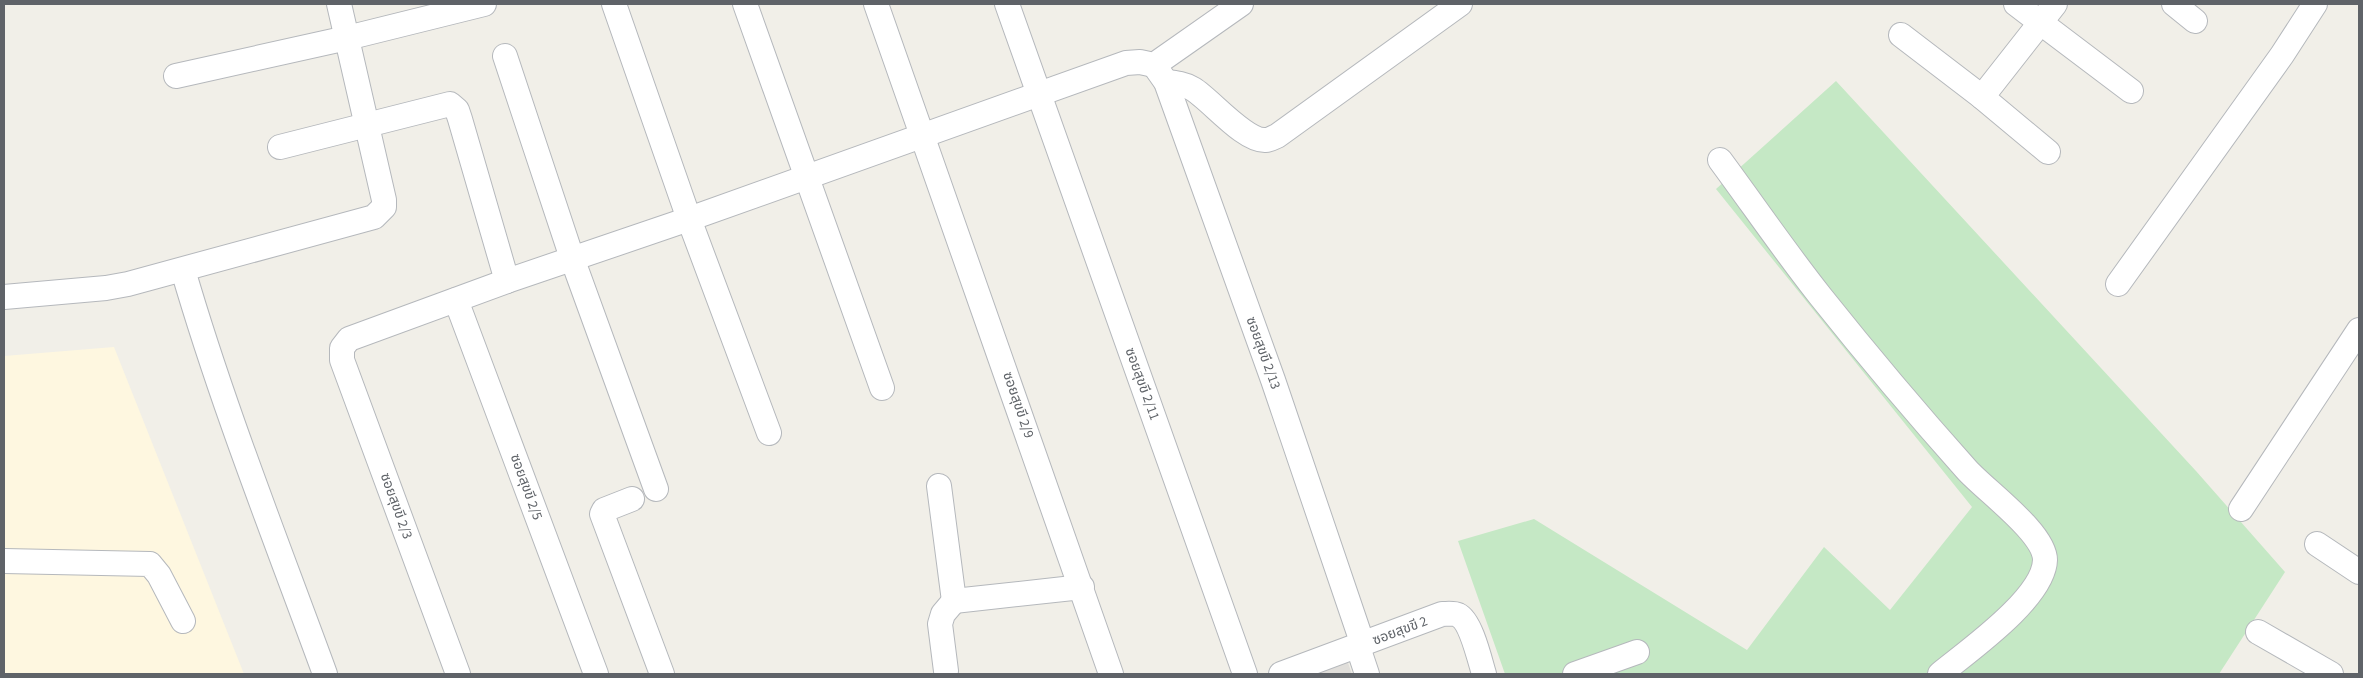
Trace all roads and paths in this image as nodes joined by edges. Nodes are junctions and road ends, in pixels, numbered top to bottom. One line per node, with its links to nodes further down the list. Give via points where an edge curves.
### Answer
1 (339, 4): 16 (street)
2 (484, 4): 16 (street)
3 (614, 4): 29 (street)
4 (745, 4): 28 (street)
5 (876, 4): 24 (street, ซอยสุขขี 2/9)
6 (1007, 4): 21 (street, ซอยสุขขี 2/11)
7 (1241, 4): 18 (street)
8 (1460, 4): 18 (street, via 1307,115 1266,140 1255,138 1195,90)
9 (2016, 4): 14 (street)
10 (2055, 4): 14 (street)
11 (2174, 4): 13 (street)
12 (2315, 4): 33 (street)
13 (2195, 21)
14 (2040, 22): 20 (street); 22 (street)
15 (1902, 35): 22 (street)
16 (347, 38): 19 (street); 23 (street)
17 (505, 56): 30 (street)
18 (1160, 73): 21 (street, via 1140,62 1126,63); 50 (street, ซอยสุขขี 2/13, via 1273,380)
19 (176, 76)
20 (2131, 91)
21 (1038, 93): 24 (street); 58 (street, ซอยสุขขี 2/11)
22 (1982, 97): 26 (street)
23 (368, 126): 25 (street); 31 (street, via 384,200 384,207 374,217); 32 (street, via 450,104 457,110)
24 (923, 135): 28 (street); 46 (street, ซอยสุขขี 2/9)
25 (280, 147)
26 (2048, 152)
27 (1720, 160): 63 (street, via 1822,298 1920,415 1970,474 2040,542 2045,558 2043,572 2026,598 1999,626)
28 (806, 177): 29 (street); 37 (street)
29 (689, 219): 30 (street); 38 (street)
30 (572, 258): 32 (street); 40 (street)
31 (183, 270): 34 (street, via 106,288); 53 (street, via 217,379)
32 (507, 281): 35 (street)
33 (2118, 284)
34 (4, 297)
35 (456, 300): 54 (street, ซอยสุขขี 2/3, via 349,339 342,348 342,360); 55 (street, ซอยสุขขี 2/5)
36 (2359, 330): 42 (street)
37 (882, 388)
38 (769, 433)
39 (939, 486): 47 (street)
40 (656, 489)
41 (632, 499): 56 (street, via 604,510 602,514)
42 (2241, 509)
43 (2317, 544): 45 (street)
44 (4, 561): 48 (street, via 150,564)
45 (2359, 572)
46 (1082, 587): 47 (street); 57 (street, ซอยสุขขี 2/9)
47 (954, 601): 52 (street, via 943,614 940,624)
48 (182, 621)
49 (2258, 632): 64 (street)
50 (1361, 646): 59 (street, ซอยสุขขี 2); 60 (street, ซอยสุขขี 2/13); 61 (street, ซอยสุขขี 2, via 1442,614 1458,615 1466,622)
51 (1637, 652): 62 (street)
52 (946, 671)
53 (325, 674)
54 (458, 674)
55 (596, 674)
56 (662, 674)
57 (1111, 674)
58 (1245, 674)
59 (1281, 674)
60 (1368, 674)
61 (1484, 674)
62 (1575, 674)
63 (1940, 674)
64 (2331, 674)

